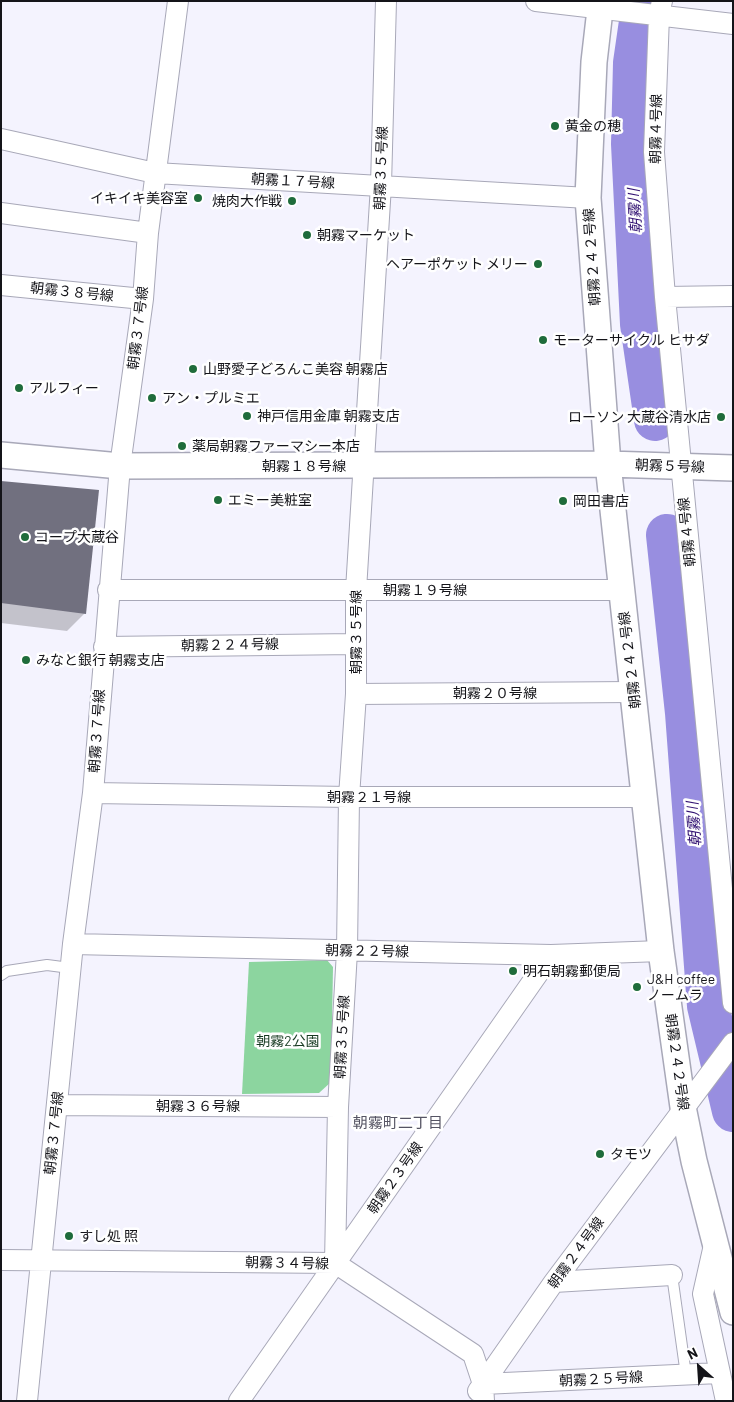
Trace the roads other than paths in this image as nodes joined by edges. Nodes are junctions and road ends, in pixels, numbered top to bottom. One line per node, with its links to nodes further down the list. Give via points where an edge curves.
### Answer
1 (178, 1): 8 (street, 朝霧３７号線)
2 (386, 1): 9 (street, 朝霧３５号線)
3 (536, 1): 4 (street)
4 (601, 5): 5 (street, via 626,11); 10 (street, 朝霧２４２号線, via 594,62)
5 (657, 10): 6 (street); 15 (street, 朝霧４号線, via 654,152)
6 (733, 24)
7 (1, 139): 8 (street, 朝霧１７号線)
8 (155, 173): 9 (street, 朝霧１７号線); 12 (street, 朝霧３７号線)
9 (381, 185): 10 (street, 朝霧１７号線); 21 (street, 朝霧３５号線)
10 (588, 198): 18 (street, 朝霧２４２号線)
11 (1, 213): 12 (street)
12 (148, 232): 16 (street, 朝霧３７号線)
13 (1, 285): 16 (street, 朝霧３８号線)
14 (733, 296): 15 (street)
15 (665, 297): 20 (street, 朝霧４号線)
16 (143, 299): 19 (street, 朝霧３７号線)
17 (1, 455): 19 (street, 朝霧１８号線)
18 (608, 464): 20 (street, 朝霧５号線); 21 (street, 朝霧１８号線); 25 (street, 朝霧２４２号線)
19 (120, 466): 21 (street, 朝霧１８号線); 23 (street, 朝霧３７号線)
20 (681, 466): 22 (street, 朝霧５号線); 39 (street, 朝霧４号線)
21 (363, 467): 24 (street, 朝霧３５号線)
22 (733, 468)
23 (108, 590): 24 (street, 朝霧１９号線); 27 (street, 朝霧３７号線)
24 (356, 590): 25 (street, 朝霧１９号線); 26 (street, 朝霧３５号線)
25 (622, 590): 28 (street, 朝霧２４２号線)
26 (355, 644): 27 (street, 朝霧２２４号線); 29 (street, 朝霧３５号線)
27 (104, 647): 30 (street, 朝霧３７号線)
28 (634, 692): 29 (street, 朝霧２０号線); 32 (street, 朝霧２４２号線)
29 (356, 694): 31 (street, 朝霧３５号線)
30 (93, 793): 31 (street, 朝霧２１号線); 33 (street, 朝霧３７号線)
31 (349, 797): 32 (street, 朝霧２１号線); 34 (street, 朝霧３５号線)
32 (645, 797): 35 (street, 朝霧２４２号線)
33 (72, 944): 34 (street, 朝霧２２号線); 37 (street, 朝霧３７号線)
34 (347, 951): 36 (street, 朝霧２２号線); 42 (street, 朝霧３５号線)
35 (661, 951): 36 (street, 朝霧２２号線); 43 (street, 朝霧２４２号線)
36 (551, 955): 47 (street, 朝霧２３号線)
37 (70, 968): 38 (lane, via 47,965 7,971); 41 (street, 朝霧３７号線)
38 (1, 975)
39 (733, 1003)
40 (732, 1044): 43 (street, 朝霧２４号線)
41 (57, 1105): 42 (street, 朝霧３６号線); 46 (street, 朝霧３７号線)
42 (338, 1107): 47 (street, 朝霧３５号線)
43 (683, 1107): 44 (street, 朝霧２４２号線); 49 (street, 朝霧２４号線)
44 (714, 1245): 50 (street, 朝霧２４２号線); 51 (street, via 703,1294)
45 (1, 1260): 46 (street, 朝霧３４号線)
46 (41, 1260): 47 (street, 朝霧３４号線); 54 (street, 朝霧３７号線)
47 (335, 1263): 53 (street, 朝霧３４号線, via 473,1354); 55 (street, 朝霧２３号線)
48 (672, 1275): 49 (street); 52 (lane)
49 (554, 1282): 53 (street, 朝霧２４号線)
50 (733, 1312)
51 (719, 1373): 52 (street, 朝霧２５号線); 57 (street)
52 (686, 1375): 53 (street, 朝霧２５号線)
53 (484, 1392): 56 (street, 朝霧２４号線)
54 (27, 1401)
55 (239, 1401)
56 (472, 1401)
57 (726, 1401)

